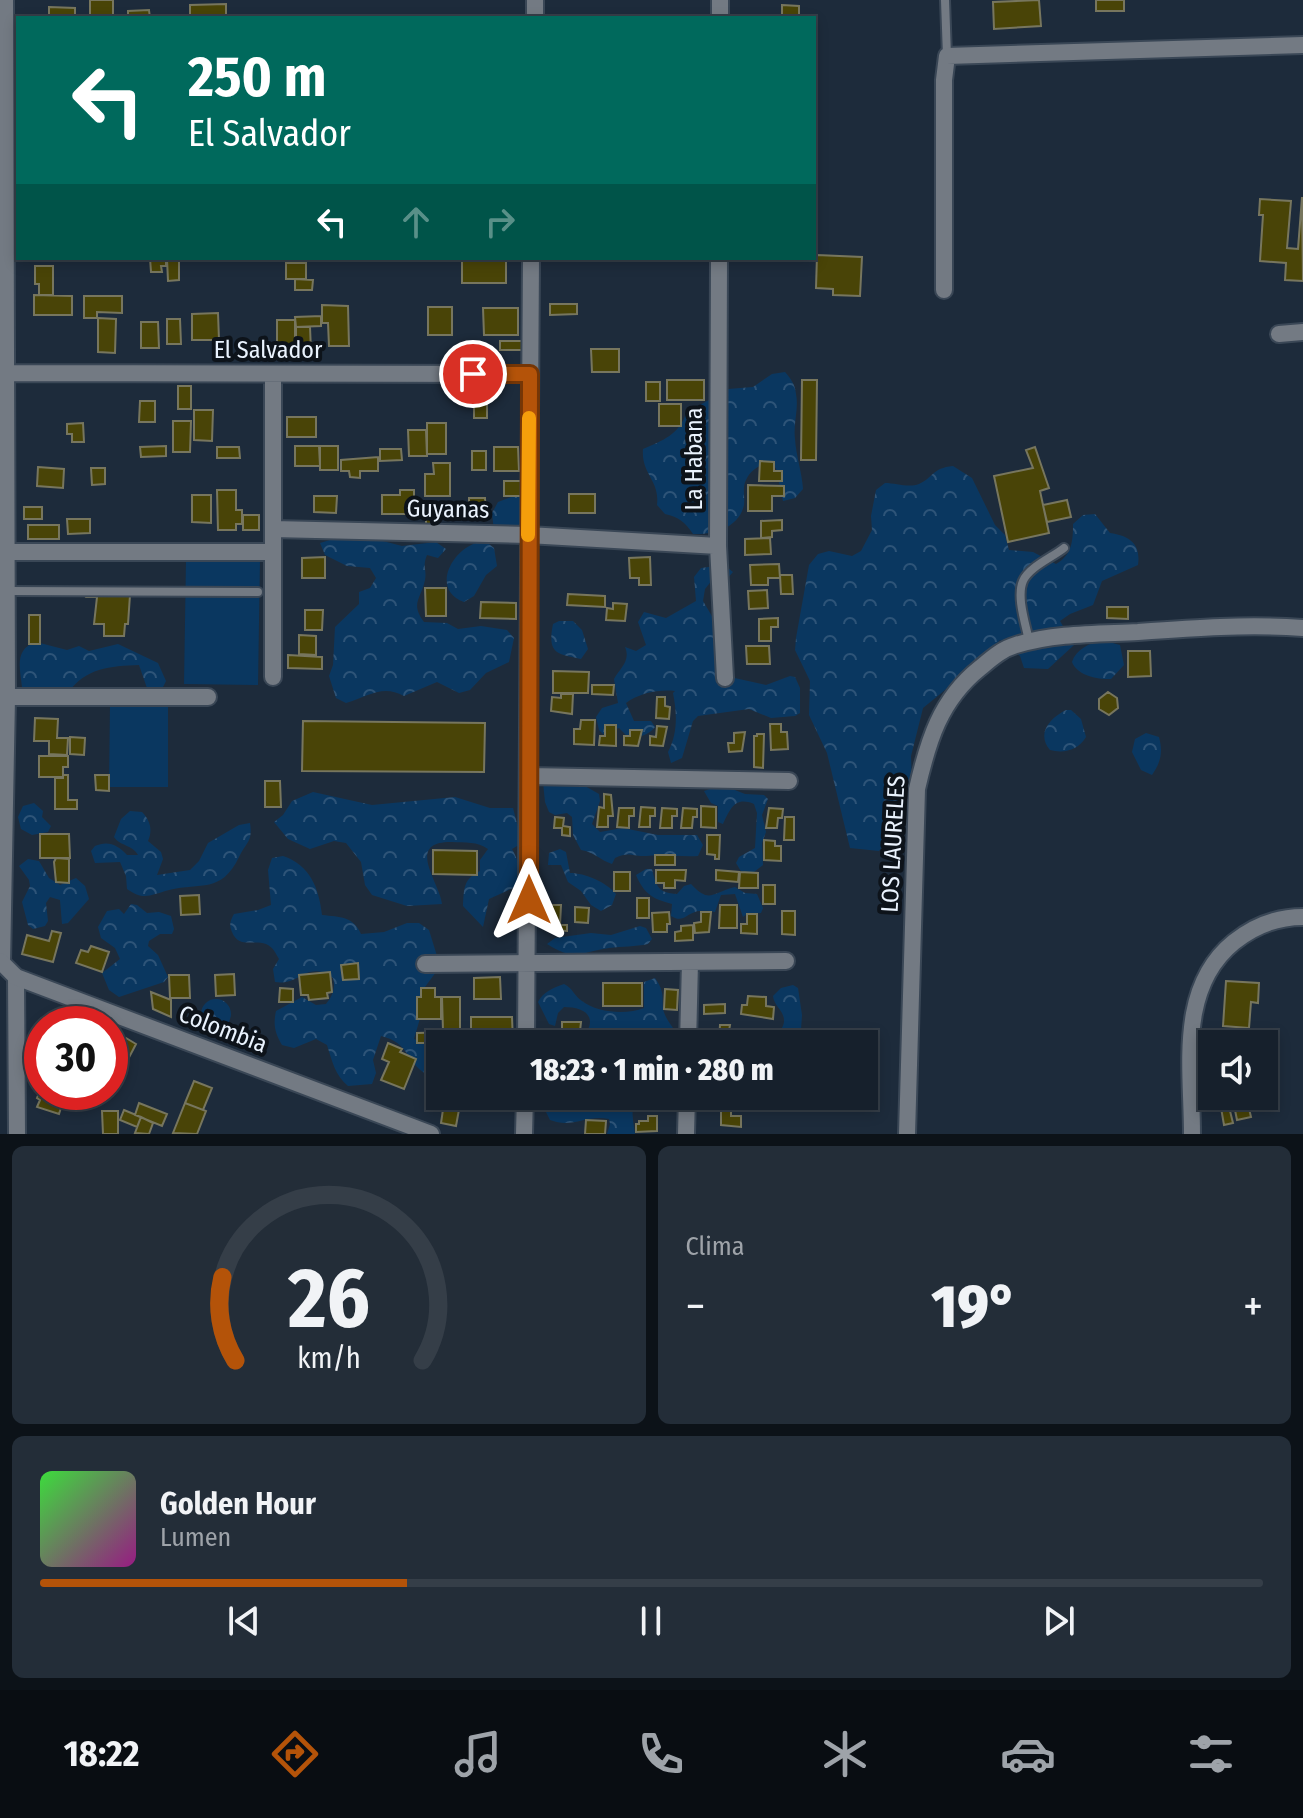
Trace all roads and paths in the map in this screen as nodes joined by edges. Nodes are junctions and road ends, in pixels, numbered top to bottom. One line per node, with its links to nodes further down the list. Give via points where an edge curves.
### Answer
1 (5, 0): 5 (street)
2 (945, 0): 4 (lane)
3 (1303, 45): 4 (street)
4 (947, 56): 9 (street)
5 (7, 58): 6 (street)
6 (12, 209): 12 (street)
7 (531, 260): 13 (street)
8 (719, 260): 18 (street, La Habana)
9 (944, 290)
10 (1303, 332): 11 (street)
11 (1279, 334)
12 (5, 373): 14 (street, El Salvador); 15 (street)
13 (530, 374): 14 (street, El Salvador); 17 (street)
14 (273, 375): 16 (street)
15 (3, 463): 20 (street)
16 (273, 529): 17 (street, Guyanas); 21 (street)
17 (528, 535): 18 (street, Guyanas); 31 (street)
18 (718, 546): 28 (street, La Habana)
19 (1064, 548): 26 (lane, via 1022,582)
20 (6, 552): 21 (street); 22 (street)
21 (273, 552): 27 (street)
22 (6, 591): 23 (lane); 24 (street)
23 (258, 592)
24 (3, 622): 29 (street)
25 (1303, 628): 26 (street, LOS LAURELES, via 1199,628)
26 (1029, 642): 48 (street, LOS LAURELES, via 1000,652 963,683 936,721 926,746 917,789)
27 (273, 677)
28 (725, 678)
29 (7, 697): 30 (street); 35 (street)
30 (208, 697)
31 (529, 776): 32 (street); 37 (street)
32 (789, 781)
33 (1303, 917): 49 (street, via 1265,923 1243,935 1220,956 1201,985 1192,1019)
34 (786, 961): 36 (street)
35 (1, 962): 39 (street, Colombia)
36 (690, 962): 37 (street); 41 (street)
37 (528, 963): 38 (street); 40 (street)
38 (425, 964)
39 (16, 977): 44 (street); 45 (street, Colombia)
40 (526, 1030)
41 (688, 1030)
42 (525, 1110): 46 (street)
43 (687, 1110): 47 (street)
44 (17, 1134)
45 (431, 1134)
46 (524, 1134)
47 (686, 1134)
48 (907, 1134)
49 (1192, 1134)

